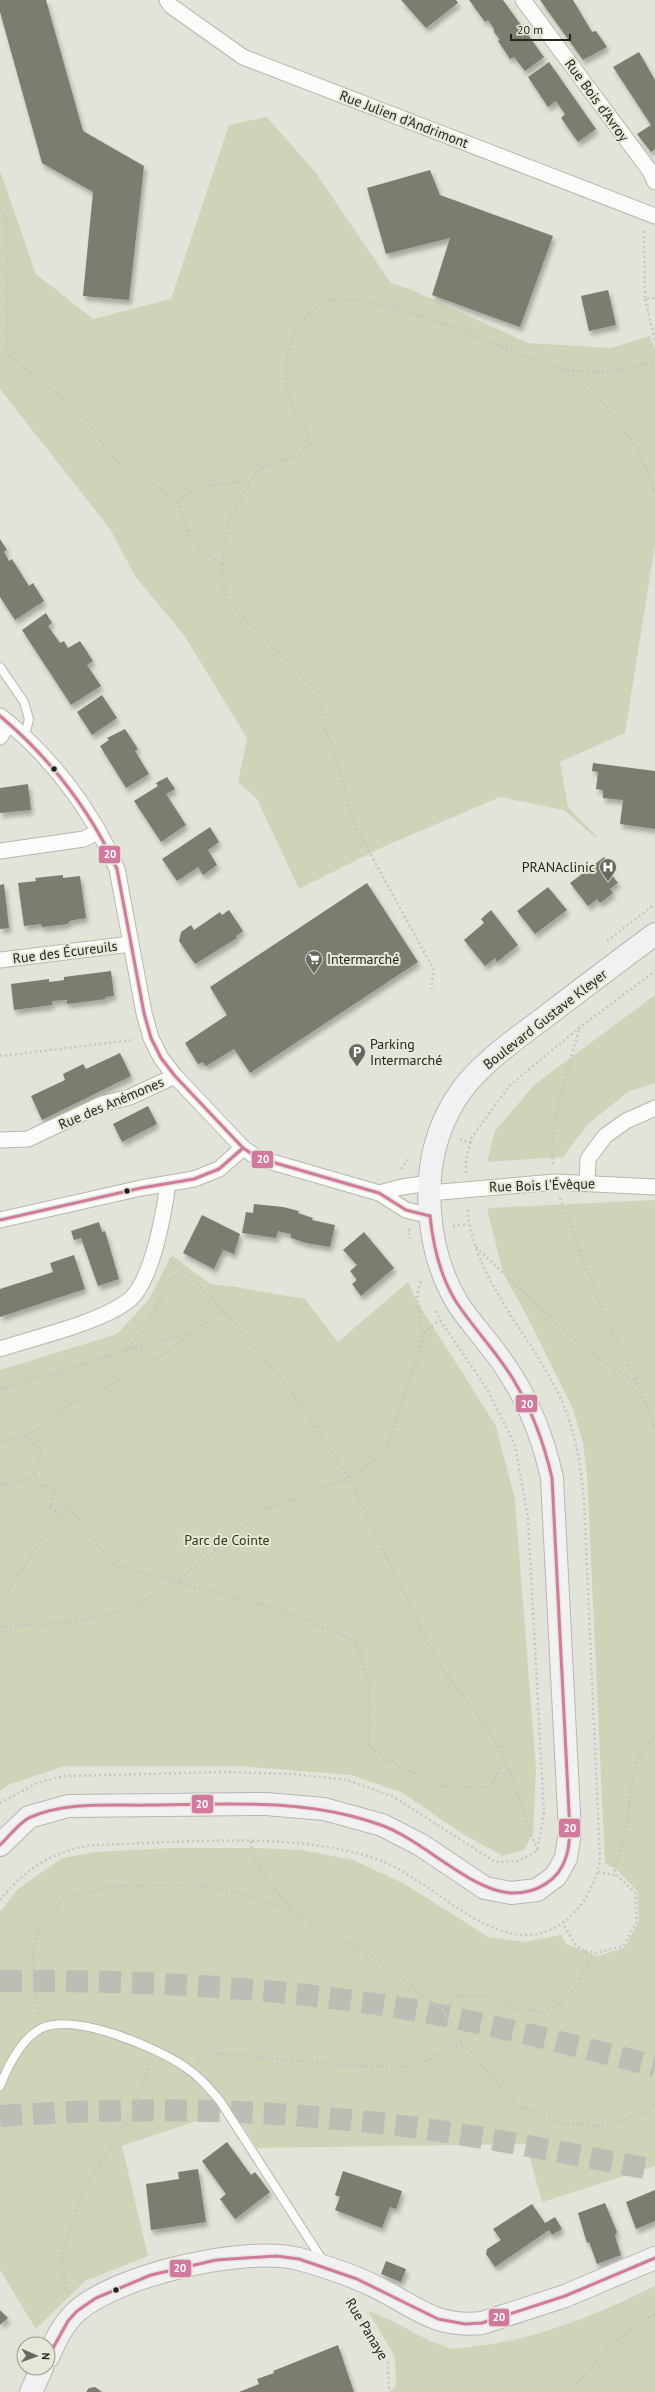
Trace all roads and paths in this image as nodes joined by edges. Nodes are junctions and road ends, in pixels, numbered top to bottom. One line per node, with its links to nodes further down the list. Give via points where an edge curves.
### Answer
1 (167, 0): 5 (street, Rue Julien d'Andrimont, via 171,6 243,57)
2 (523, 0): 3 (street, Rue Bois d'Avroy, via 650,171)
3 (655, 182)
4 (0, 209): 14 (path, via 6,215 8,234 7,353 77,408 114,460)
5 (655, 216)
6 (643, 235): 8 (path)
7 (655, 298): 8 (path)
8 (645, 299): 9 (path)
9 (655, 341)
10 (655, 361): 11 (path, via 628,370 592,372)
11 (560, 368): 12 (path, via 536,362 436,322 381,305 344,300 332,302 315,309 299,324 292,337 286,361 292,405 309,431 310,445 299,454 261,468); 13 (path, via 601,401 637,448)
12 (251, 481): 14 (path, via 197,487); 15 (path, via 228,522)
13 (655, 492)
14 (178, 501): 15 (path, via 189,537)
15 (222, 565): 26 (path, via 225,600 322,696 323,726 333,747 354,824 434,970)
16 (0, 667): 18 (lane, via 24,702 29,719)
17 (4, 719): 18 (street); 19 (street)
18 (25, 736): 20 (street, via 45,756)
19 (0, 737)
20 (98, 832): 21 (street, via 84,840); 23 (street, via 117,869)
21 (0, 851)
22 (655, 934): 38 (street, Boulevard Gustave Kleyer, via 511,1043 469,1082 455,1099 439,1132)
23 (131, 944): 24 (street, Rue des Écureuils); 28 (street)
24 (0, 960)
25 (655, 971): 27 (path)
26 (431, 989)
27 (579, 1028): 34 (path, via 551,1153); 39 (path, via 510,1085 472,1137 466,1160)
28 (151, 1038): 29 (path); 30 (street, via 161,1058)
29 (0, 1056)
30 (175, 1076): 32 (street, Rue des Anémones, via 130,1097 102,1104 28,1140); 33 (street)
31 (655, 1108): 35 (street, via 626,1121 605,1136 588,1159)
32 (0, 1140)
33 (243, 1148): 36 (street, via 219,1169 194,1180); 40 (street, via 268,1161)
34 (555, 1182): 35 (street, Rue Bois l'Évêque); 39 (street, Rue Bois l'Évêque); 50 (path, via 604,1315)
35 (588, 1182): 37 (street, Rue Bois l'Évêque)
36 (168, 1184): 42 (street, via 34,1210); 48 (street, via 162,1222 144,1280 130,1300 104,1315)
37 (655, 1187)
38 (429, 1188): 39 (street, Rue Bois l'Évêque); 40 (street, Rue Bois l'Évêque, via 402,1187); 41 (street, Boulevard Gustave Kleyer)
39 (466, 1189): 43 (path, via 468,1224)
40 (379, 1193): 41 (street, via 406,1210)
41 (430, 1216): 66 (street, Boulevard Gustave Kleyer, via 443,1276 459,1304 505,1366 533,1413 546,1447 552,1478 570,1832 566,1858 556,1876 537,1890 512,1893 485,1888 421,1845 382,1825 324,1810 266,1804 68,1806 29,1817)
42 (0, 1220)
43 (475, 1246): 50 (path, via 581,1346); 68 (path, via 489,1276 556,1389 569,1418 579,1453 584,1500 600,1859)
44 (422, 1279): 46 (path, via 417,1294)
45 (224, 1311): 47 (path); 49 (path, via 185,1271 171,1279 142,1333); 56 (path, via 287,1386)
46 (424, 1333): 56 (path, via 422,1346 384,1452); 67 (path, via 440,1320 488,1389 515,1445 528,1518 544,1813)
47 (188, 1334): 49 (path); 53 (path, via 167,1352 95,1394 75,1400 64,1408 56,1419)
48 (0, 1349)
49 (125, 1350): 51 (path)
50 (640, 1387): 52 (path)
51 (0, 1390)
52 (655, 1429)
53 (25, 1436): 54 (path); 55 (path, via 42,1451)
54 (0, 1442)
55 (35, 1473): 57 (path, via 28,1480); 58 (path, via 38,1484 55,1488 50,1508)
56 (349, 1478): 59 (path, via 263,1510); 63 (path, via 429,1646 451,1681 478,1712)
57 (0, 1484)
58 (60, 1513): 59 (path, via 66,1504 114,1565); 60 (path)
59 (177, 1582): 61 (path, via 129,1610 75,1622); 63 (path, via 285,1611 357,1642 370,1685 369,1745 385,1759 442,1787 490,1787)
60 (0, 1603)
61 (0, 1627)
62 (655, 1736): 69 (path, via 647,1743 634,1772 625,1832)
63 (505, 1758): 67 (path)
64 (0, 1803): 67 (path, via 39,1782 66,1776 223,1772 293,1774 347,1780 394,1797 495,1862 518,1861)
65 (251, 1841): 70 (path, via 93,1845 70,1848 52,1855 31,1870); 71 (path, via 264,1876); 72 (path, via 315,1845 380,1860 484,1923 504,1932 526,1935 552,1930)
66 (0, 1845)
67 (537, 1851)
68 (598, 1872): 69 (path, via 614,1875); 72 (path, via 581,1904)
69 (614, 1872): 73 (path, via 635,1893 637,1922 623,1946 596,1953)
70 (0, 1900)
71 (291, 1910): 74 (path, via 373,1957); 75 (path, via 234,1891 198,1885 109,1886 63,1900 40,1924 33,1950 34,1983)
72 (563, 1924): 73 (path)
73 (581, 1949): 74 (path, via 591,1957 577,1986 562,2001 544,2012 516,2010 490,1996 459,1995)
74 (442, 2010): 76 (path)
75 (42, 2028): 77 (lane, via 83,2026 108,2032); 79 (lane, via 21,2046)
76 (462, 2042): 78 (path, via 414,2067 356,2066 213,2053); 80 (path, via 516,2105 565,2124 608,2126 646,2111)
77 (155, 2051): 78 (lane); 84 (path, via 146,2072 138,2105 82,2193 62,2253 65,2286)
78 (185, 2066): 82 (lane, via 202,2080 220,2101)
79 (0, 2086)
80 (655, 2104)
81 (655, 2258): 82 (street, via 565,2296 482,2323 468,2324 447,2323 430,2317 375,2287)
82 (328, 2268): 84 (street, via 297,2259 234,2257 188,2265 141,2278 105,2294)
83 (347, 2297): 89 (path, Rue Panaye, via 388,2364)
84 (78, 2310): 86 (street, via 63,2325)
85 (655, 2314): 90 (path, via 636,2325 602,2354 581,2381)
86 (56, 2340)
87 (38, 2376): 88 (street)
88 (31, 2392)
89 (389, 2392)
90 (563, 2392)

